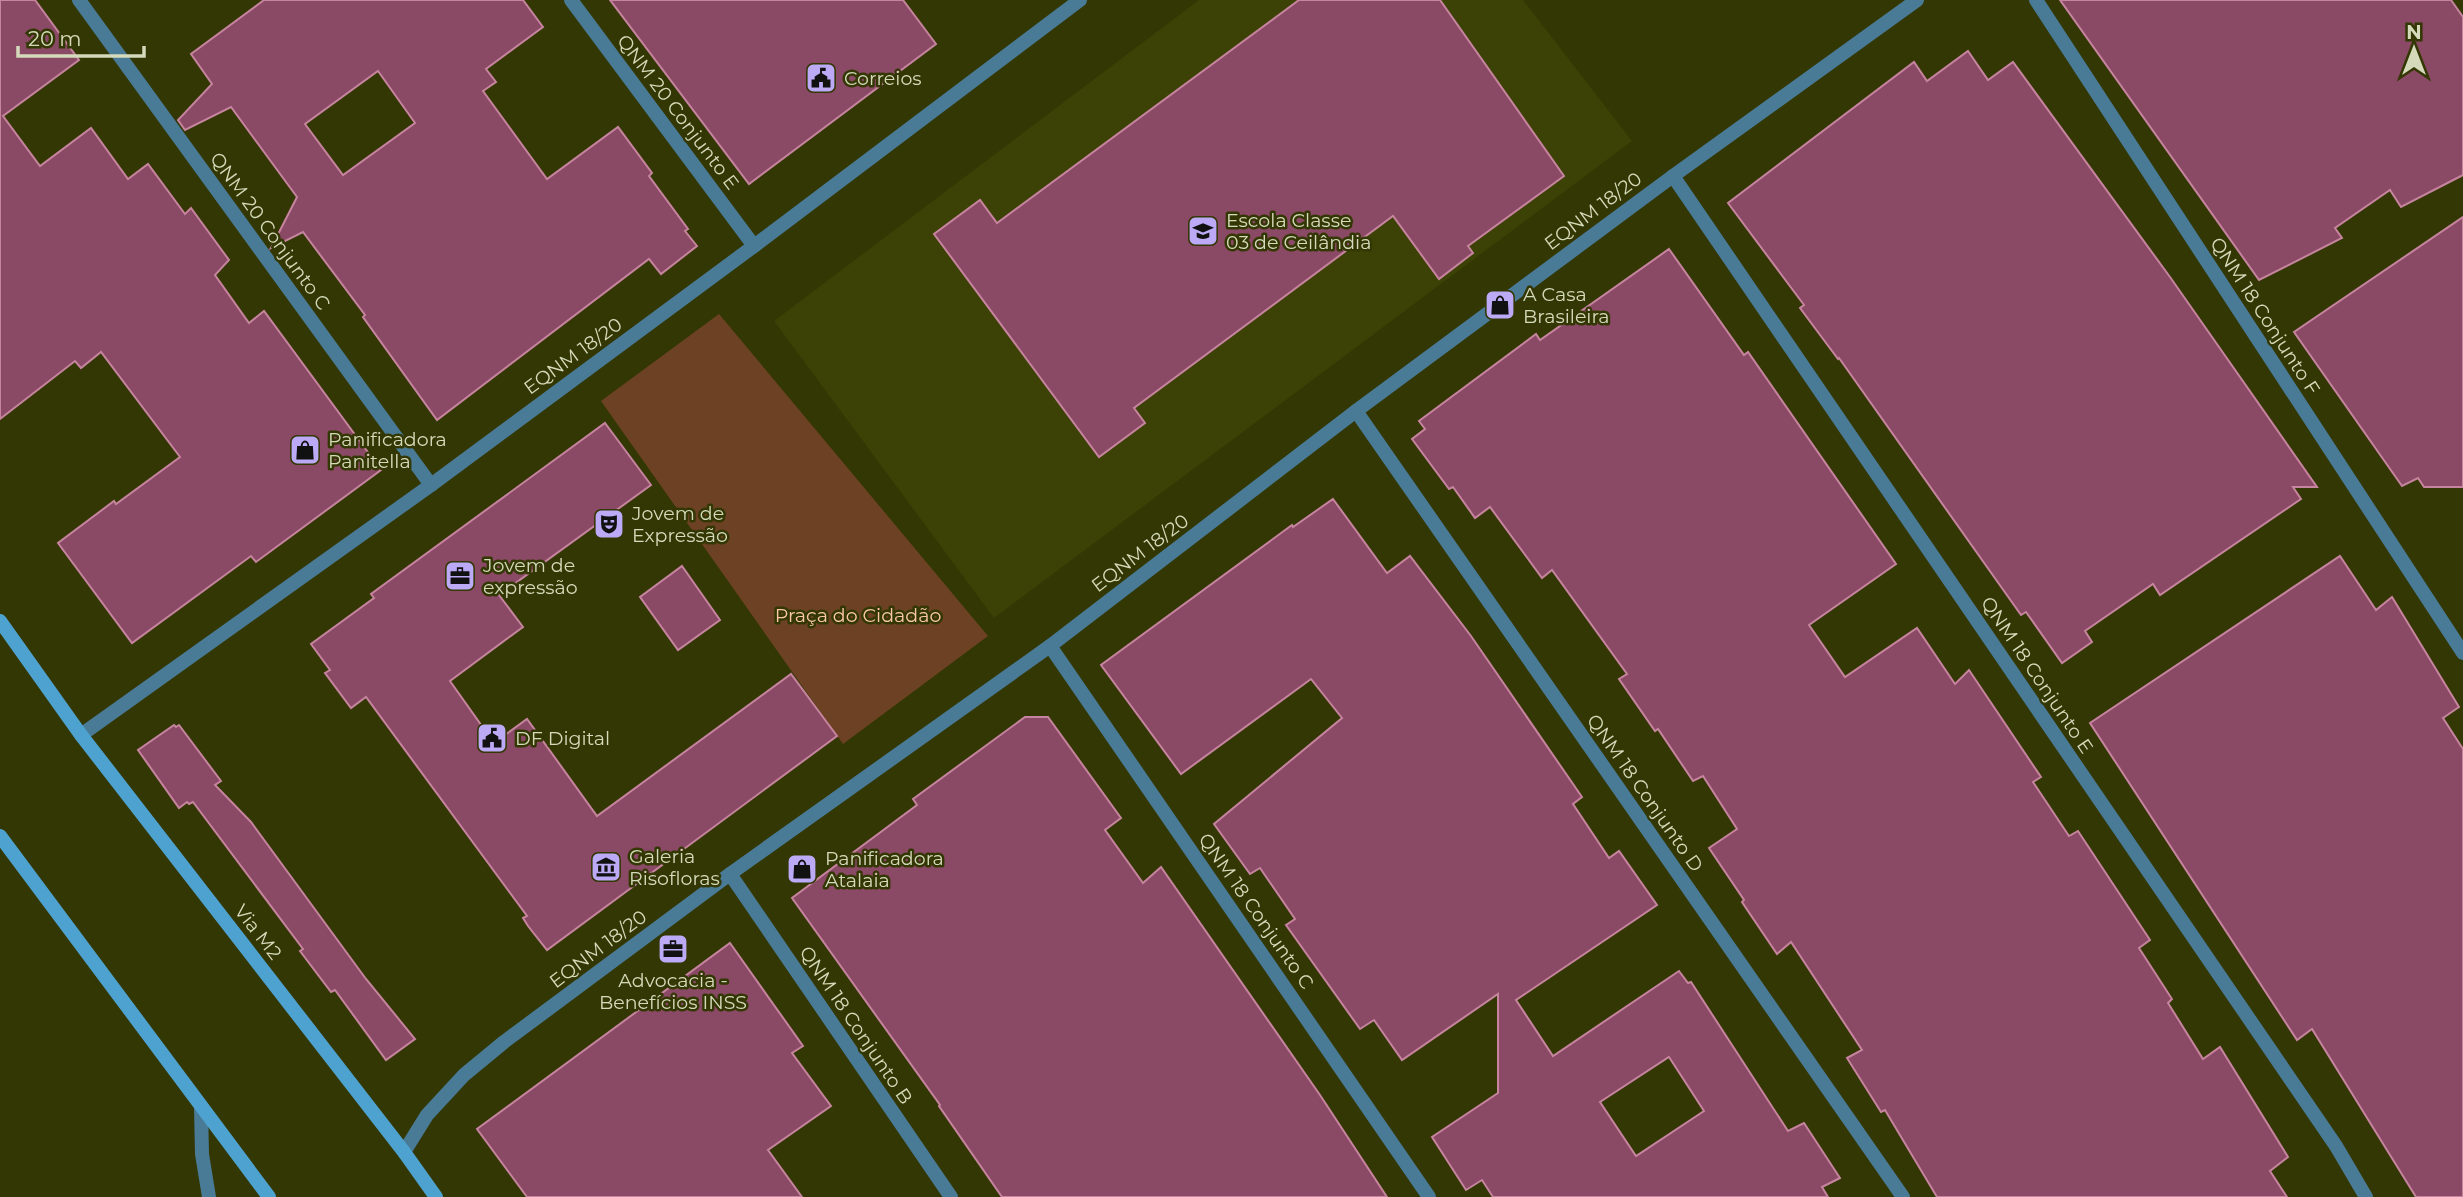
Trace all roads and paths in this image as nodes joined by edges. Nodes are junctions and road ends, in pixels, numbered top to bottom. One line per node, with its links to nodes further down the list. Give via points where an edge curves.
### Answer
1 (79, 0): 10 (street, QNM 20 Conjunto C)
2 (571, 0): 8 (street, QNM 20 Conjunto E)
3 (1080, 0): 6 (street, EQNM 18/20)
4 (1917, 0): 7 (street, EQNM 18/20)
5 (2036, 0): 13 (street, QNM 18 Conjunto F)
6 (1062, 6): 8 (street, EQNM 18/20)
7 (1672, 176): 9 (street, EQNM 18/20); 25 (street, QNM 18 Conjunto E, via 2336,1146)
8 (754, 246): 10 (street, EQNM 18/20)
9 (1356, 411): 12 (street, EQNM 18/20); 24 (street, QNM 18 Conjunto D)
10 (431, 485): 14 (street, EQNM 18/20)
11 (0, 621): 14 (main road, Via M2)
12 (1050, 646): 16 (street, EQNM 18/20); 23 (street, QNM 18 Conjunto C)
13 (2463, 653)
14 (81, 735): 18 (main road, Via M2)
15 (0, 835): 17 (main road)
16 (730, 874): 18 (street, EQNM 18/20, via 464,1075 427,1115); 22 (street, QNM 18 Conjunto B)
17 (201, 1107): 19 (street); 20 (main road)
18 (404, 1152): 21 (main road, Via M2)
19 (209, 1197)
20 (269, 1197)
21 (436, 1197)
22 (951, 1197)
23 (1429, 1197)
24 (1903, 1197)
25 (2366, 1197)

